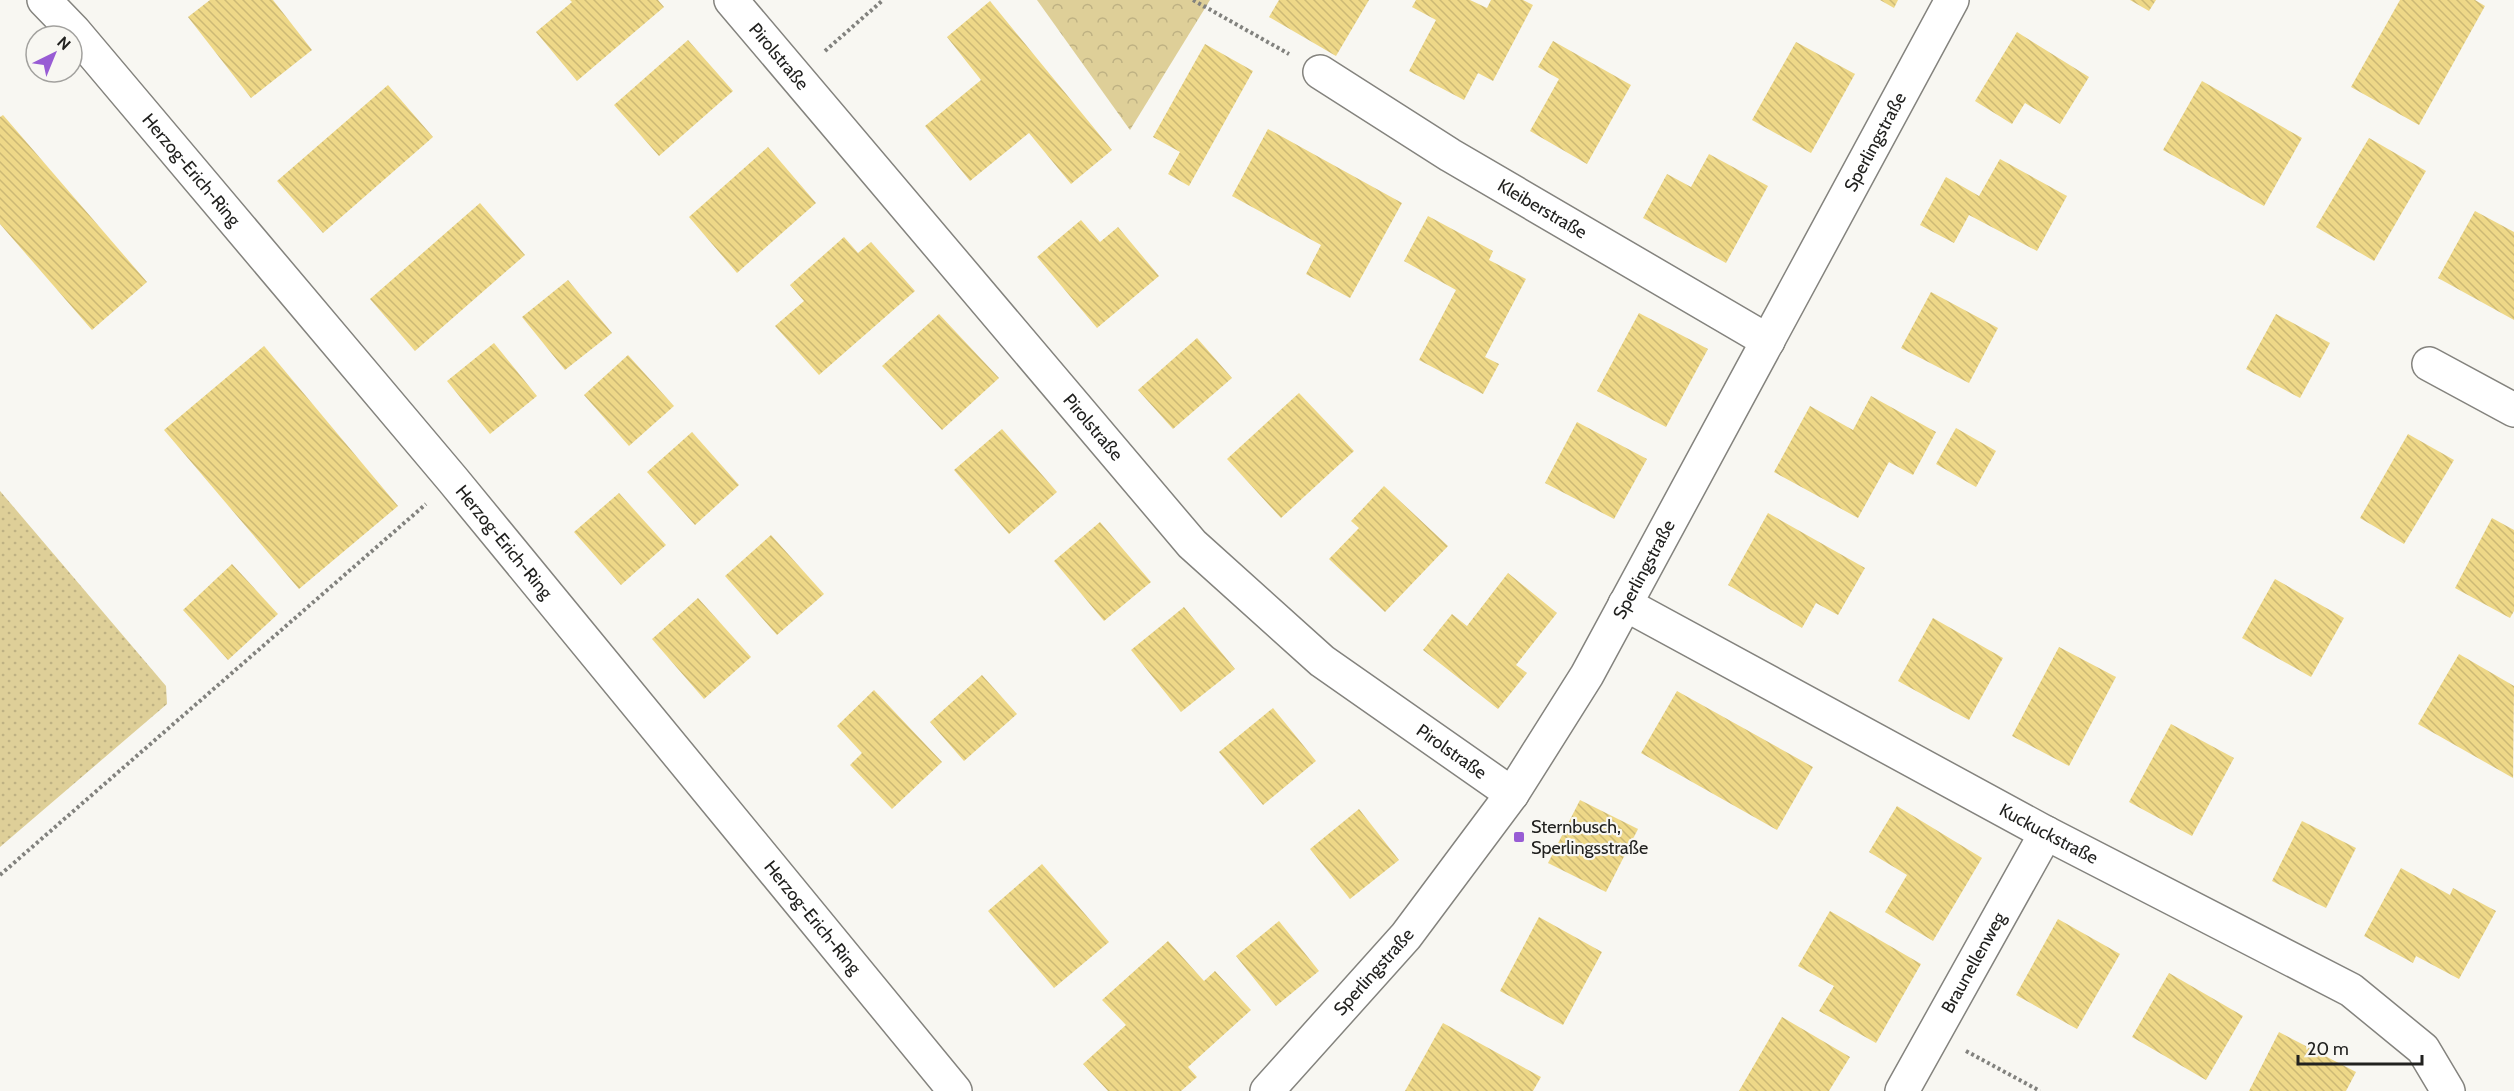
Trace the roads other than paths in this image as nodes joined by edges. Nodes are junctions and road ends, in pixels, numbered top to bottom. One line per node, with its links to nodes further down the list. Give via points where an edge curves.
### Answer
1 (44, 0): 11 (street, Herzog-Erich-Ring, via 90,49 453,480)
2 (730, 0): 9 (street, Pirolstraße, via 1192,544 1322,661)
3 (1952, 0): 5 (street, Sperlingstraße)
4 (1320, 72): 5 (street, Kleiberstraße, via 1450,155)
5 (1768, 341): 8 (street, Sperlingstraße)
6 (2429, 364): 7 (street)
7 (2514, 410)
8 (1625, 604): 9 (street, Sperlingstraße, via 1587,675); 10 (street, Kuckuckstraße)
9 (1512, 794): 12 (street, Sperlingstraße, via 1406,936)
10 (2046, 832): 13 (street, Braunellenweg); 14 (street, Kuckuckstraße, via 2351,990 2423,1049)
11 (955, 1091)
12 (1267, 1091)
13 (1902, 1091)
14 (2448, 1091)

